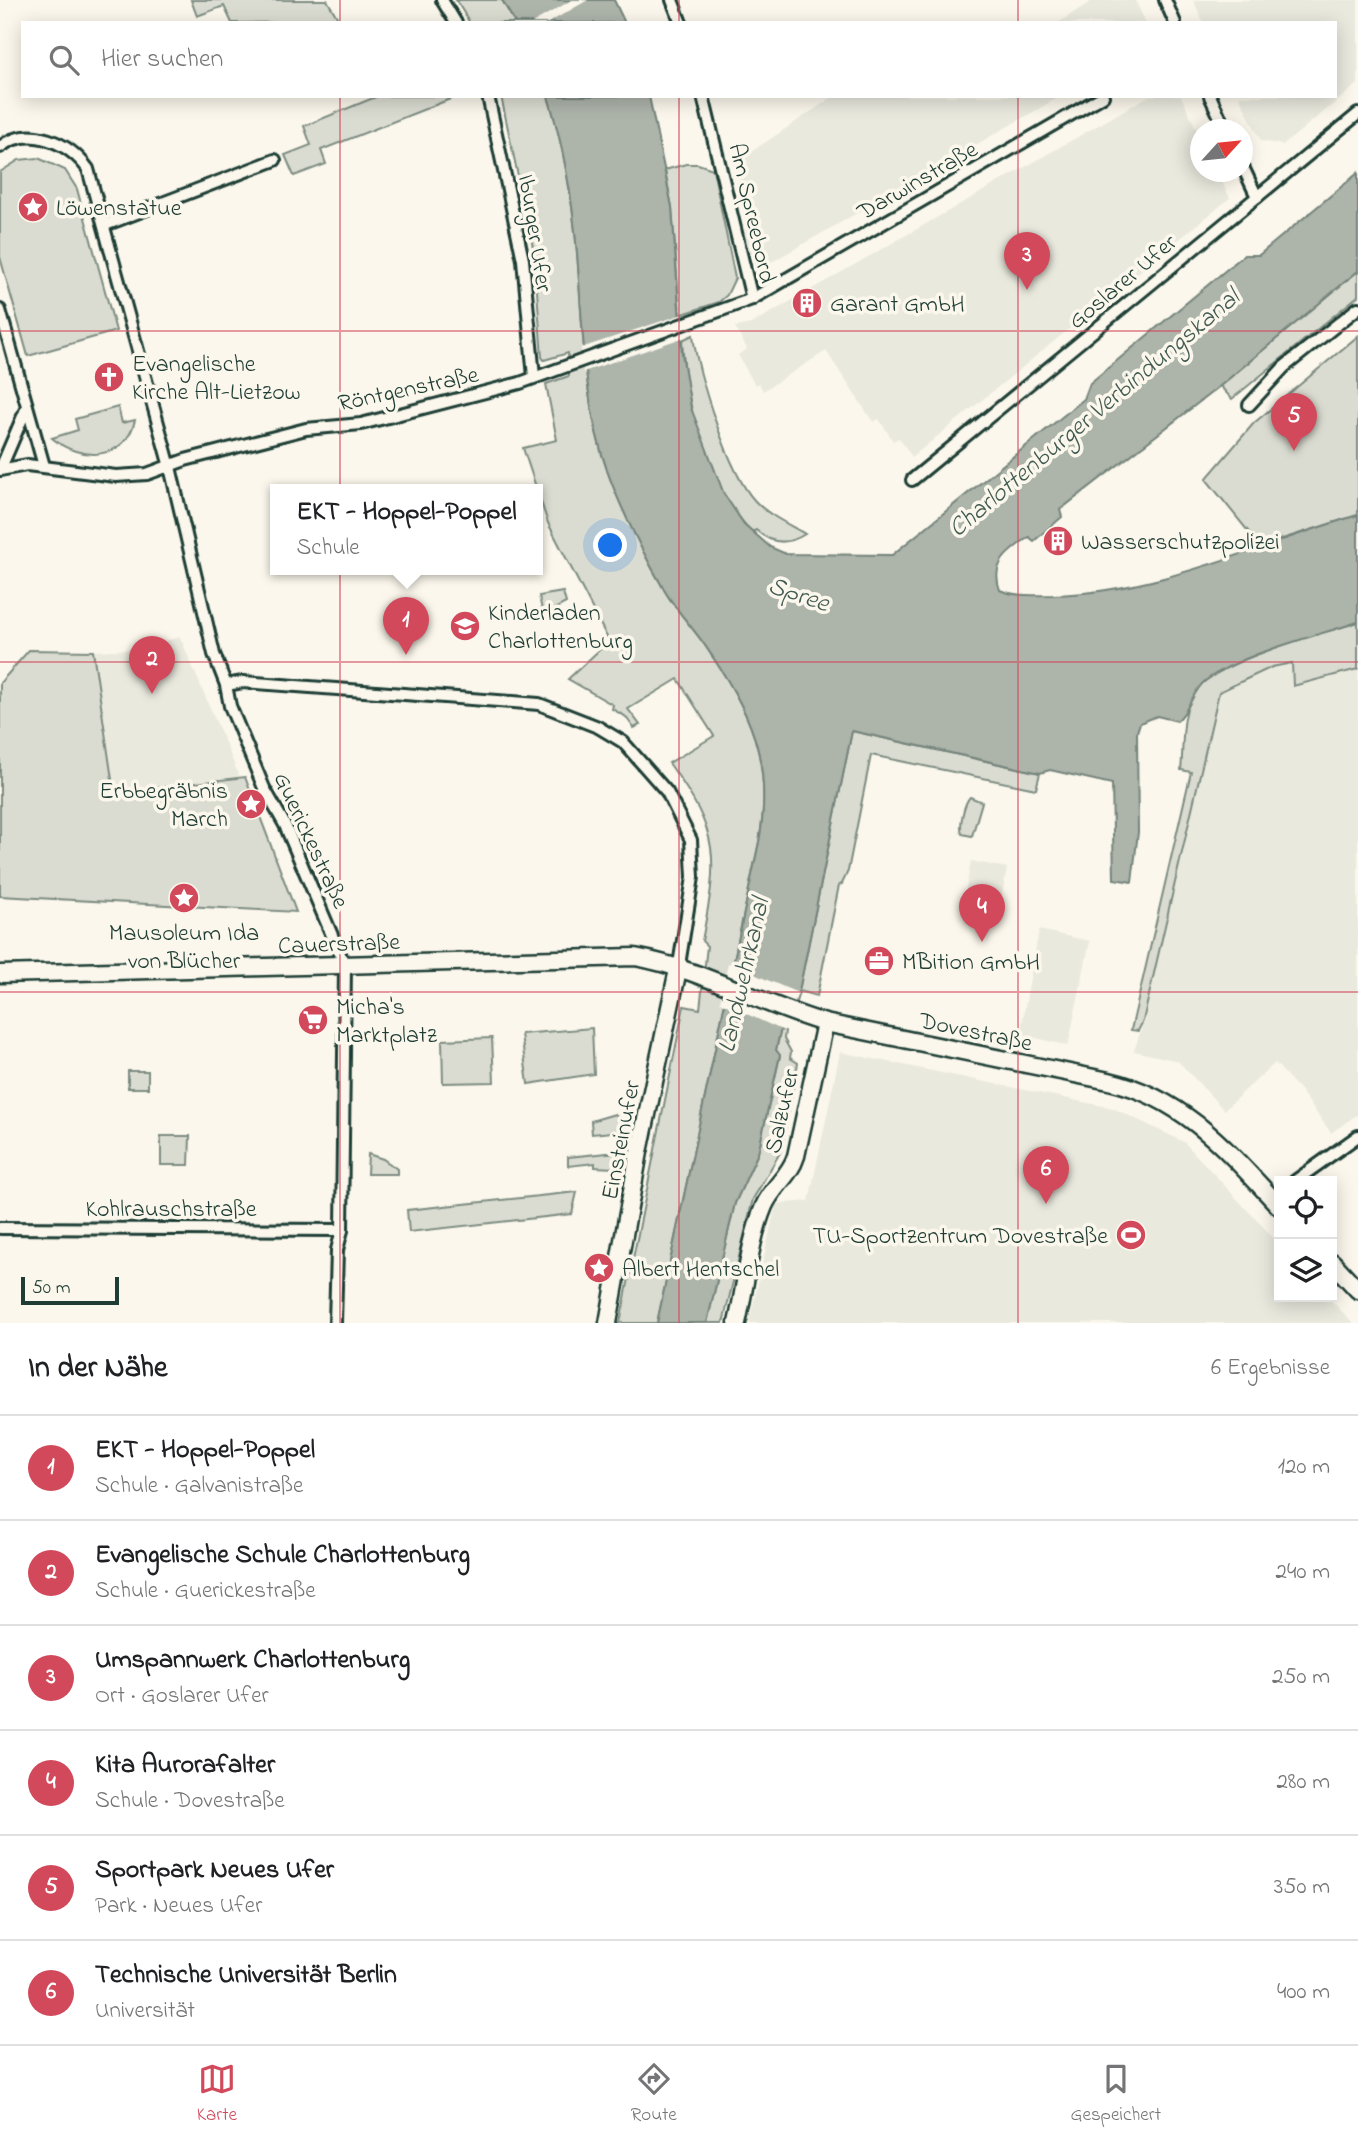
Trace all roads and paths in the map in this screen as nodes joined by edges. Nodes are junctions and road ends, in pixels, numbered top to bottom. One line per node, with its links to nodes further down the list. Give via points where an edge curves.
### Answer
1 (442, 0): 4 (street)
2 (672, 0): 5 (street)
3 (1165, 0): 6 (street)
4 (455, 21)
5 (680, 21)
6 (1174, 21)
7 (488, 98): 22 (street, Iburger Ufer, via 514,209)
8 (703, 98): 18 (street, Am Spreebord)
9 (1100, 98): 18 (street, Darwinstraße)
10 (1211, 98): 12 (street)
11 (1358, 114): 16 (street, Goslarer Ufer)
12 (1221, 119)
13 (2, 143): 17 (street, Guerickestraße, via 36,137 70,149 88,169)
14 (275, 160): 17 (street)
15 (1250, 182): 16 (street)
16 (1257, 197): 28 (street, Goslarer Ufer)
17 (105, 225): 26 (street, Guerickestraße)
18 (752, 299): 21 (street, Darwinstraße)
19 (1358, 308): 23 (street, via 1276,375)
20 (0, 310): 24 (street)
21 (568, 363): 22 (street, Röntgenstraße)
22 (534, 377): 26 (street, Röntgenstraße, via 360,424 306,429)
23 (1249, 405)
24 (27, 407): 25 (street); 27 (street)
25 (44, 467): 26 (street, Röntgenstraße, via 130,477); 27 (street, Röntgenstraße, via 15,465)
26 (170, 467): 29 (street, Guerickestraße, via 215,660)
27 (0, 470)
28 (912, 480)
29 (226, 685): 30 (street, via 243,682 513,701 566,713 623,742 667,792 691,840 693,877); 31 (street, Guerickestraße, via 230,706 264,788 285,825)
30 (679, 965): 31 (street, Cauerstraße, via 635,957); 33 (street, Cauerstraße); 43 (street, Einsteinufer)
31 (345, 966): 32 (street, Cauerstraße); 39 (street, Guerickestraße)
32 (0, 974)
33 (716, 979): 34 (street, Dovestraße, via 793,1014)
34 (825, 1023): 37 (street, Dovestraße, via 1119,1083 1150,1094 1187,1114); 44 (street, Salzufer, via 793,1167 762,1212)
35 (1358, 1136): 36 (street)
36 (1302, 1176)
37 (1274, 1196)
38 (0, 1228): 39 (street, Kohlrauschstraße)
39 (342, 1230): 42 (street, Guerickestraße)
40 (1337, 1267): 41 (street)
41 (1358, 1290)
42 (335, 1323)
43 (608, 1323)
44 (737, 1323)

